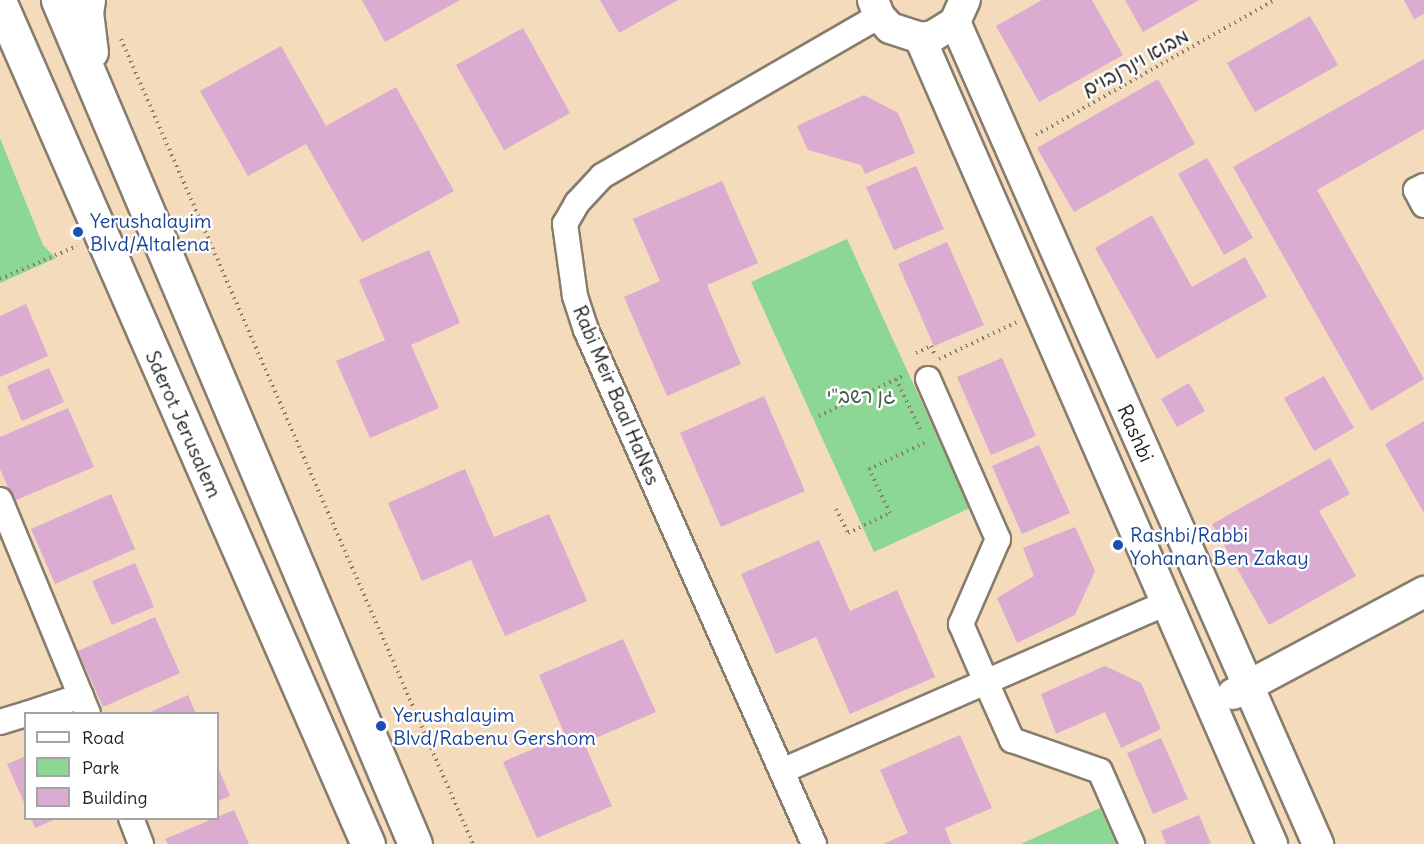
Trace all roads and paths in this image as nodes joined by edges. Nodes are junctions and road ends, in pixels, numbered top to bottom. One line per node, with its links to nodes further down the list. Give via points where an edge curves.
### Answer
1 (58, 0): 10 (main road)
2 (88, 0): 10 (main road)
3 (1275, 0): 12 (path, מבוא וינרנבוים)
4 (0, 3): 11 (main road, Sderot Jerusalem)
5 (876, 8): 8 (street, via 904,35); 30 (street, Rabi Meir Baal HaNes, via 602,176 577,202 565,224 574,296 586,330)
6 (960, 11): 8 (street, via 933,36); 12 (street, Rashbi)
7 (116, 29): 35 (path)
8 (920, 38): 22 (street, Rashbi)
9 (0, 63): 11 (main road, via 17,78)
10 (95, 87): 34 (main road)
11 (53, 125): 15 (main road, Sderot Jerusalem)
12 (1009, 150): 24 (street, Rashbi)
13 (1424, 186): 14 (street, via 1416,190)
14 (1424, 205)
15 (101, 236): 16 (path); 33 (main road, Sderot Jerusalem)
16 (0, 279)
17 (928, 379): 23 (street, via 998,539 961,624)
18 (926, 442): 20 (path, via 869,469 890,513 848,532)
19 (0, 500): 25 (street)
20 (836, 509)
21 (1424, 592): 24 (street)
22 (1167, 603): 23 (street); 26 (street, Rashbi)
23 (986, 682): 30 (street); 37 (street, via 1012,740 1100,771)
24 (1250, 686): 26 (street); 39 (street, Rashbi)
25 (84, 705): 27 (street)
26 (1212, 705): 38 (street, Rashbi)
27 (39, 712)
28 (24, 715): 29 (street)
29 (0, 722)
30 (782, 771): 36 (street, Rabi Meir Baal HaNes)
31 (131, 820): 32 (street)
32 (141, 844)
33 (368, 844)
34 (415, 844)
35 (473, 844)
36 (814, 844)
37 (1132, 844)
38 (1272, 844)
39 (1318, 844)

